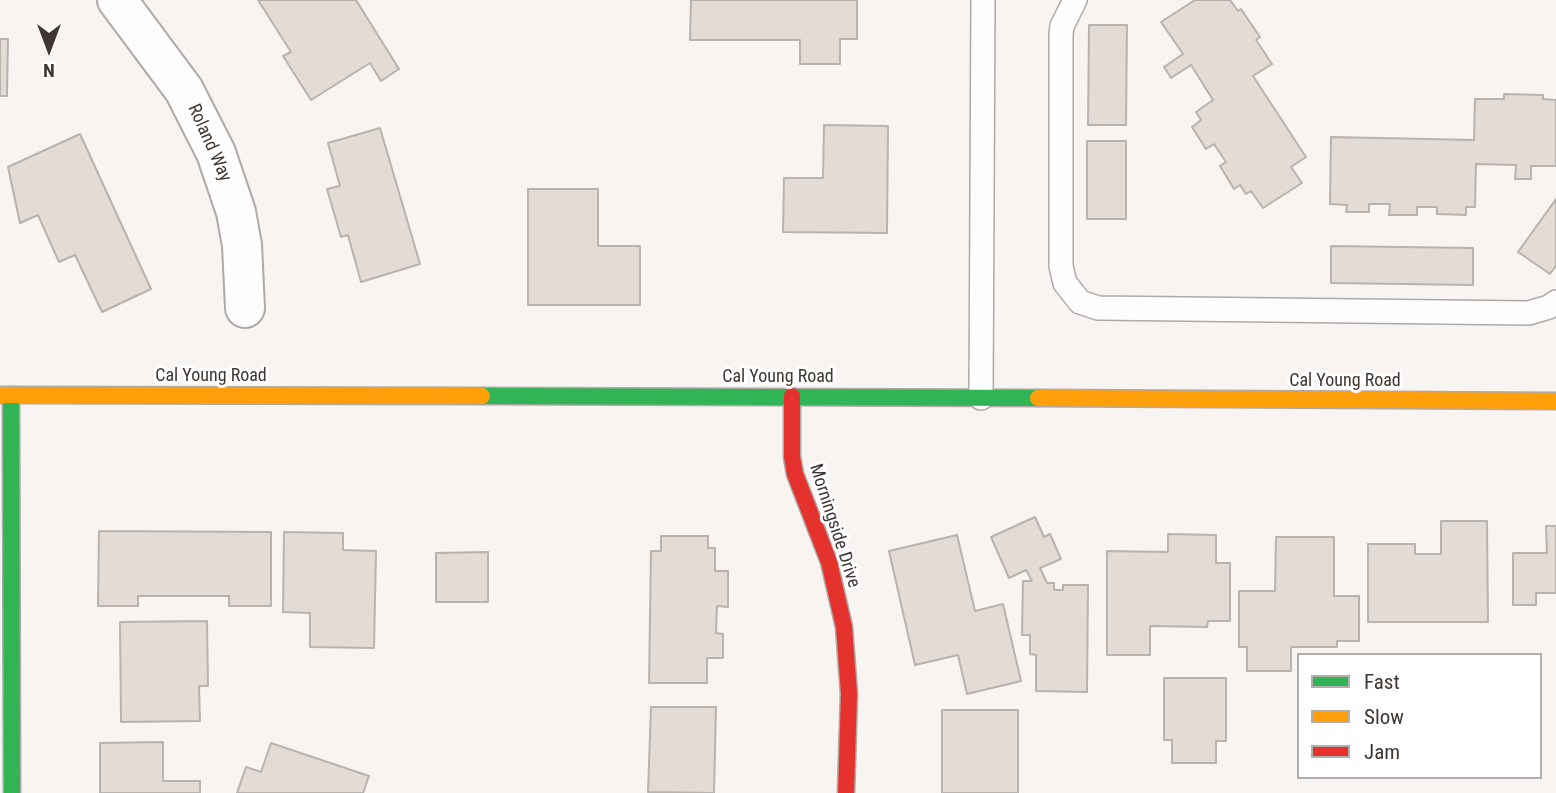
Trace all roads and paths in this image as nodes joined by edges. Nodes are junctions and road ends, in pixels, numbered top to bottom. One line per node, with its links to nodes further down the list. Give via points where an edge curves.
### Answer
1 (117, 0): 5 (street, Roland Way, via 184,90 216,153 236,212)
2 (983, 0): 8 (lane)
3 (1075, 0): 4 (lane, via 1061,34 1061,267 1065,283 1080,302 1098,308 1529,313)
4 (1556, 302)
5 (245, 308)
6 (6, 395): 7 (main road, Cal Young Road); 10 (main road)
7 (792, 396): 8 (main road, Cal Young Road); 12 (main road, Morningside Drive, via 795,474 829,562 844,627 849,694)
8 (981, 398): 9 (main road, Cal Young Road)
9 (1556, 401)
10 (6, 718): 11 (main road)
11 (12, 793)
12 (846, 793)

